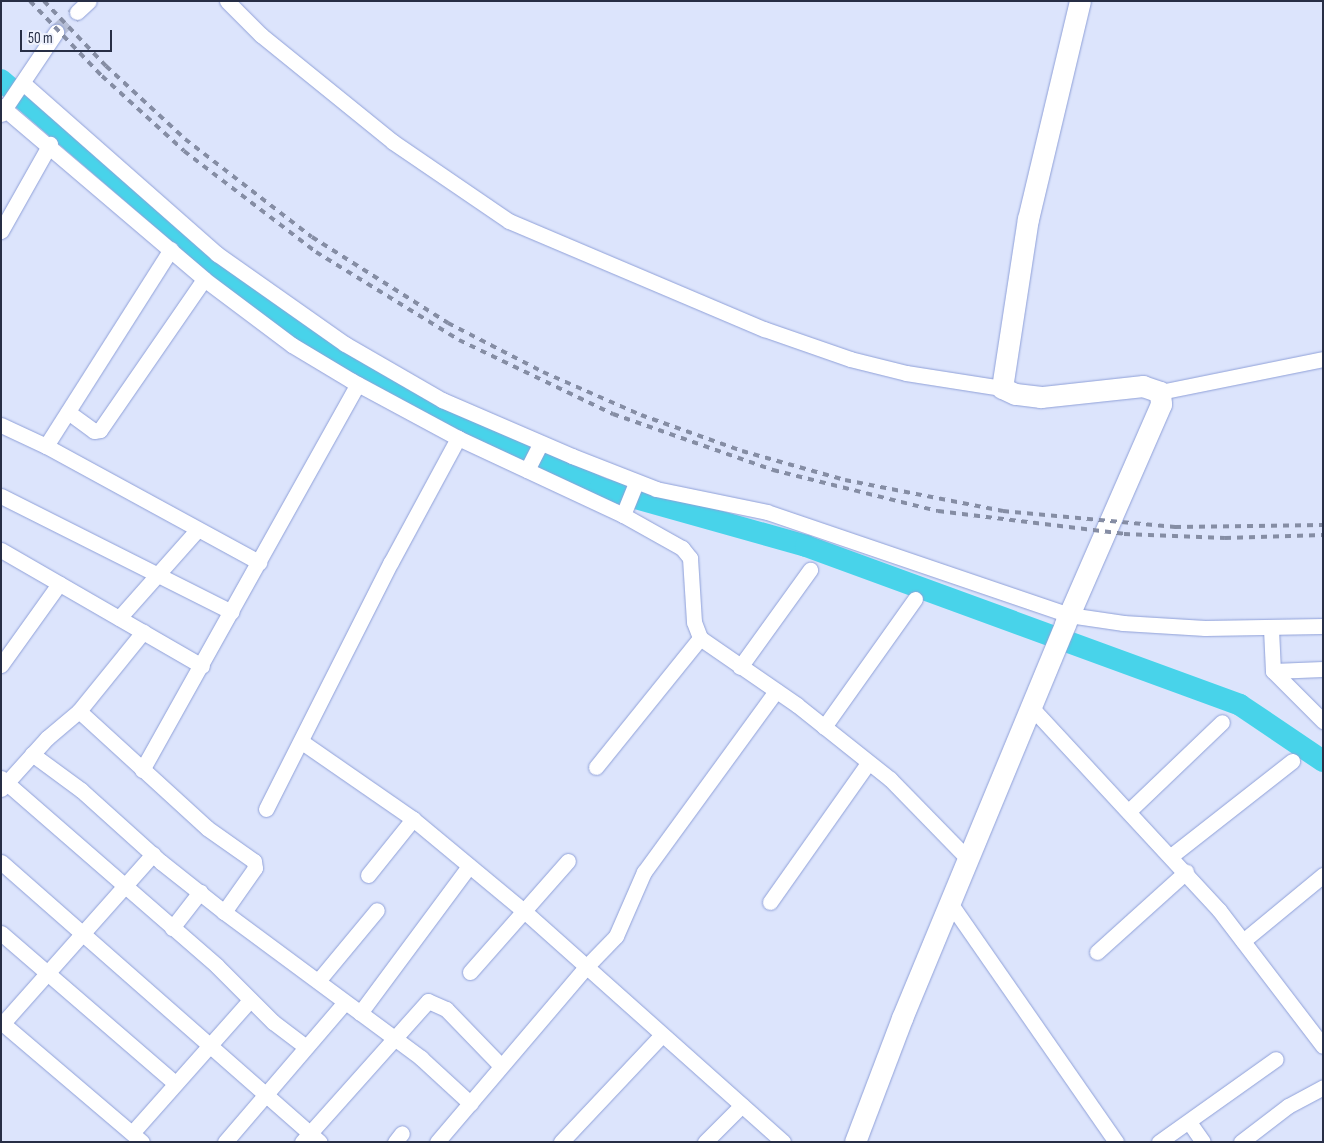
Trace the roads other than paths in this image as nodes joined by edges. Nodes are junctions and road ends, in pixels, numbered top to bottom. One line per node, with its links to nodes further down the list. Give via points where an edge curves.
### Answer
1 (89, 1): 4 (street)
2 (227, 1): 15 (street, via 261,34 393,142 510,221 764,329 850,360 906,373)
3 (1080, 1): 15 (street, via 1028,219)
4 (77, 12)
5 (56, 32): 6 (street)
6 (21, 86): 7 (street); 13 (street, via 217,254 345,344)
7 (4, 108): 8 (street)
8 (50, 144): 9 (street); 10 (street)
9 (1, 231)
10 (171, 249): 11 (street); 18 (street)
11 (204, 279): 14 (street, via 292,345); 18 (street, via 100,430 94,431)
12 (1323, 359): 16 (street)
13 (400, 376): 17 (street); 21 (street, via 442,400)
14 (358, 384): 17 (street); 29 (street)
15 (1002, 388): 16 (street, via 1015,394 1040,397 1143,386)
16 (1160, 392): 36 (street, via 1159,411)
17 (388, 400): 20 (street)
18 (68, 412): 22 (street)
19 (1, 425): 22 (street)
20 (458, 438): 23 (street); 52 (street, via 391,562)
21 (541, 443): 23 (street); 24 (street)
22 (46, 446): 27 (street)
23 (527, 470): 26 (street)
24 (636, 482): 26 (street); 36 (street, via 767,512)
25 (1, 496): 31 (street)
26 (622, 515): 40 (street, via 687,553 694,622)
27 (197, 530): 29 (street); 31 (street)
28 (3, 555): 32 (street)
29 (259, 562): 34 (street)
30 (810, 570): 43 (street)
31 (156, 574): 34 (street); 35 (street)
32 (59, 584): 35 (street); 41 (street)
33 (915, 599): 51 (street)
34 (232, 612): 42 (street)
35 (119, 618): 39 (street)
36 (1067, 620): 38 (street); 47 (street)
37 (1323, 626): 38 (street)
38 (1270, 629): 45 (street)
39 (143, 632): 42 (street); 48 (street)
40 (700, 638): 43 (street); 56 (street)
41 (1, 665)
42 (202, 666): 57 (street)
43 (740, 667): 46 (street)
44 (1323, 668): 45 (street)
45 (1273, 671): 49 (street)
46 (776, 690): 51 (street); 83 (street, via 644,872 616,936)
47 (1031, 706): 60 (street); 64 (street)
48 (79, 711): 53 (street); 57 (street)
49 (1322, 720)
50 (1222, 722): 60 (street)
51 (824, 727): 55 (street)
52 (302, 742): 59 (street); 61 (street)
53 (32, 754): 58 (street); 62 (street, via 81,790)
54 (1292, 761): 63 (street)
55 (868, 763): 64 (street, via 890,779); 73 (street)
56 (596, 767)
57 (142, 770): 76 (street, via 207,828 256,863)
58 (3, 783): 71 (street)
59 (266, 809)
60 (1130, 810): 63 (street)
61 (413, 819): 67 (street); 69 (street)
62 (153, 854): 71 (street); 72 (street)
63 (1171, 856): 68 (street)
64 (968, 859): 74 (street)
65 (568, 861): 77 (street)
66 (1, 862): 80 (street)
67 (469, 866): 77 (street); 89 (street)
68 (1186, 872): 81 (street); 82 (street)
69 (368, 875)
70 (1321, 880): 81 (street)
71 (124, 887): 78 (street); 80 (street)
72 (200, 892): 76 (street); 78 (street)
73 (770, 902)
74 (950, 903): 106 (street); 112 (street)
75 (377, 910): 86 (street)
76 (224, 912): 86 (street)
77 (524, 912): 83 (street); 84 (street)
78 (172, 928): 87 (street)
79 (1, 933): 85 (street)
80 (83, 933): 85 (street); 93 (street)
81 (1243, 941): 94 (street)
82 (1097, 952)
83 (586, 967): 91 (street); 97 (street)
84 (470, 972)
85 (47, 973): 90 (street); 98 (street)
86 (318, 981): 88 (street)
87 (250, 1000): 93 (street); 95 (street)
88 (345, 1002): 89 (street); 95 (street)
89 (360, 1013): 92 (street)
90 (2, 1022): 104 (street)
91 (662, 1035): 102 (street); 109 (street)
92 (394, 1038): 97 (street, via 422,1004 428,1000 436,1002); 101 (street); 105 (street)
93 (209, 1044): 98 (street); 100 (street)
94 (1323, 1046)
95 (306, 1047): 100 (street)
96 (1276, 1059): 103 (street)
97 (501, 1066): 101 (street)
98 (176, 1083): 104 (street)
99 (1323, 1087): 115 (street, via 1288,1106)
100 (266, 1094): 105 (street); 107 (street)
101 (470, 1103): 108 (street)
102 (742, 1105): 110 (street); 111 (street)
103 (1189, 1122): 113 (street); 114 (street)
104 (137, 1138)
105 (310, 1139)
106 (857, 1141)
107 (225, 1142)
108 (437, 1142)
109 (561, 1142)
110 (705, 1142)
111 (783, 1142)
112 (1116, 1142)
113 (1160, 1142)
114 (1204, 1142)
115 (1241, 1142)

